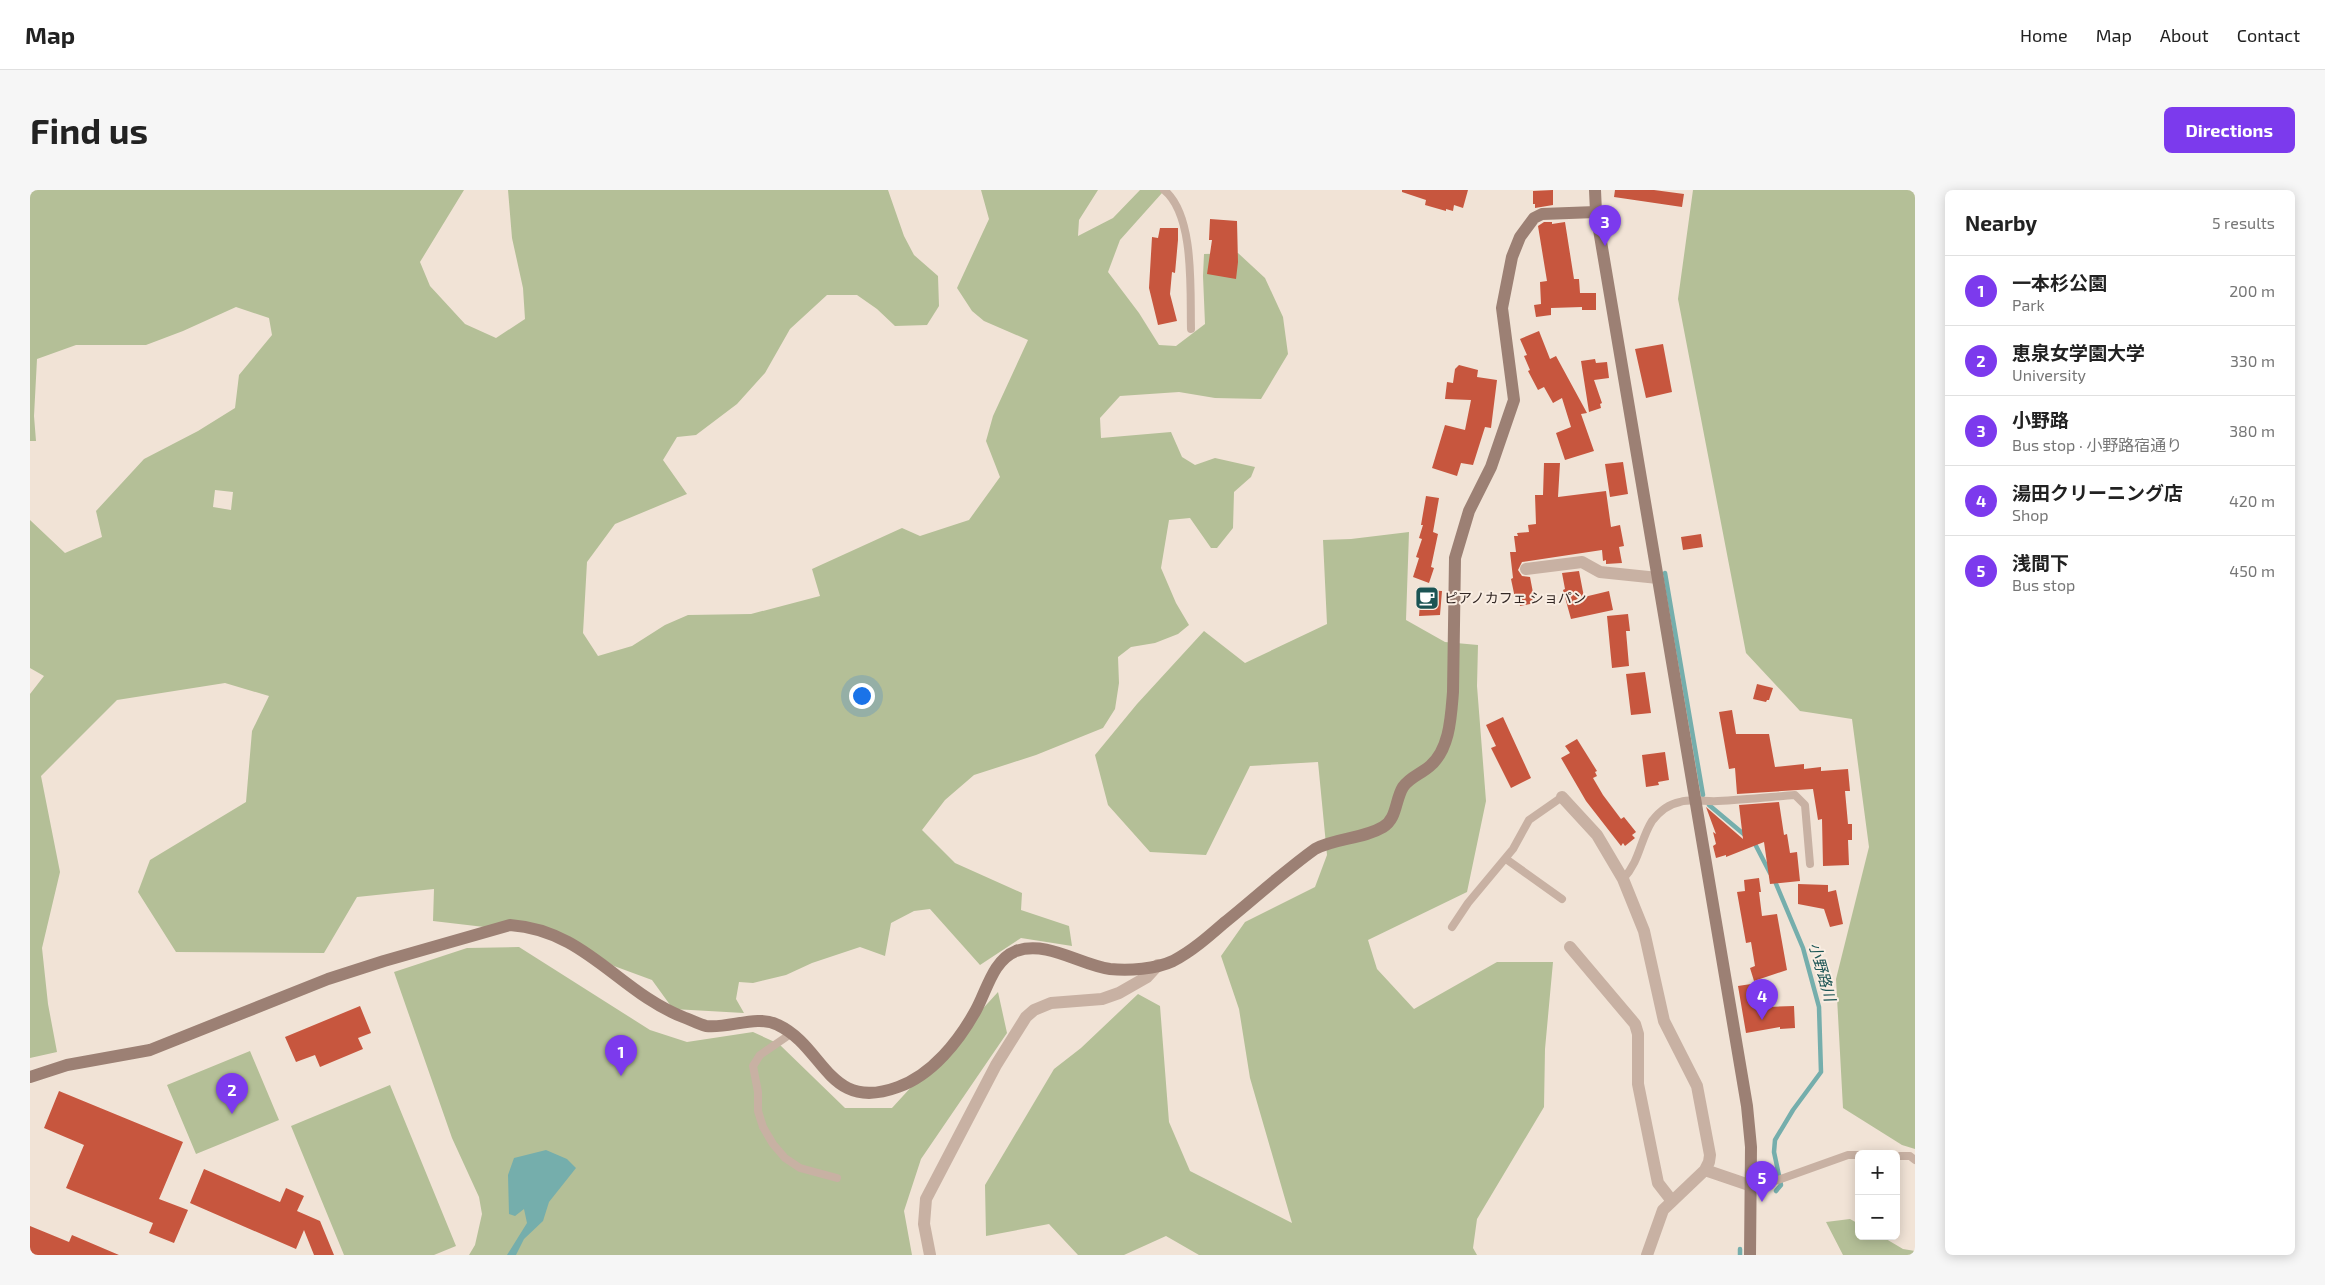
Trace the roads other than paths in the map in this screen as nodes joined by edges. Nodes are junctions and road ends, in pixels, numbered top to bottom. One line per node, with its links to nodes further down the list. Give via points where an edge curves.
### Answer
1 (1164, 190): 4 (lane, via 1172,196 1187,232)
2 (1595, 190): 3 (main road)
3 (1596, 212): 6 (main road); 15 (main road, via 1542,214 1534,218 1520,237 1512,257 1502,308 1514,400 1491,467 1469,511 1457,552 1453,692 1442,750 1428,768 1404,786 1387,824 1314,849 1198,945 1174,960)
4 (1192, 329)
5 (1526, 569): 6 (street, via 1582,562 1600,572)
6 (1658, 578): 8 (main road)
7 (1562, 797): 9 (lane, via 1528,820); 11 (street, via 1597,835)
8 (1695, 799): 10 (lane, via 1716,801 1796,795 1805,805); 11 (lane, via 1665,808 1653,820 1644,836 1639,856); 23 (main road, via 1747,1106)
9 (1506, 859): 12 (lane); 13 (lane, via 1468,903)
10 (1810, 864)
11 (1623, 879): 21 (street, via 1644,930 1664,1022 1700,1093 1710,1155)
12 (1562, 899)
13 (1452, 928)
14 (1570, 947): 24 (street, via 1635,1024 1638,1084 1658,1183)
15 (1158, 965): 16 (main road, via 1110,969 1043,949 1028,948 1013,953 996,970 971,1018 940,1058 914,1080 888,1090 860,1092 842,1086); 25 (street, via 1147,977 1119,993 1102,999 1051,1003 1026,1017 996,1065 926,1199 924,1224)
16 (792, 1033): 17 (main road, via 772,1021 717,1026 692,1021 660,1005 567,940 527,926 510,925 328,979 150,1050 61,1066); 22 (lane, via 760,1055 754,1066 758,1111 763,1127 785,1158 800,1168)
17 (30, 1076)
18 (1855, 1155): 23 (lane)
19 (1900, 1156): 20 (lane, via 1910,1156)
20 (1915, 1160)
21 (1705, 1170): 23 (street); 24 (street)
22 (837, 1178)
23 (1752, 1186): 27 (main road)
24 (1672, 1201): 26 (street, via 1663,1210)
25 (930, 1255)
26 (1647, 1255)
27 (1750, 1255)

